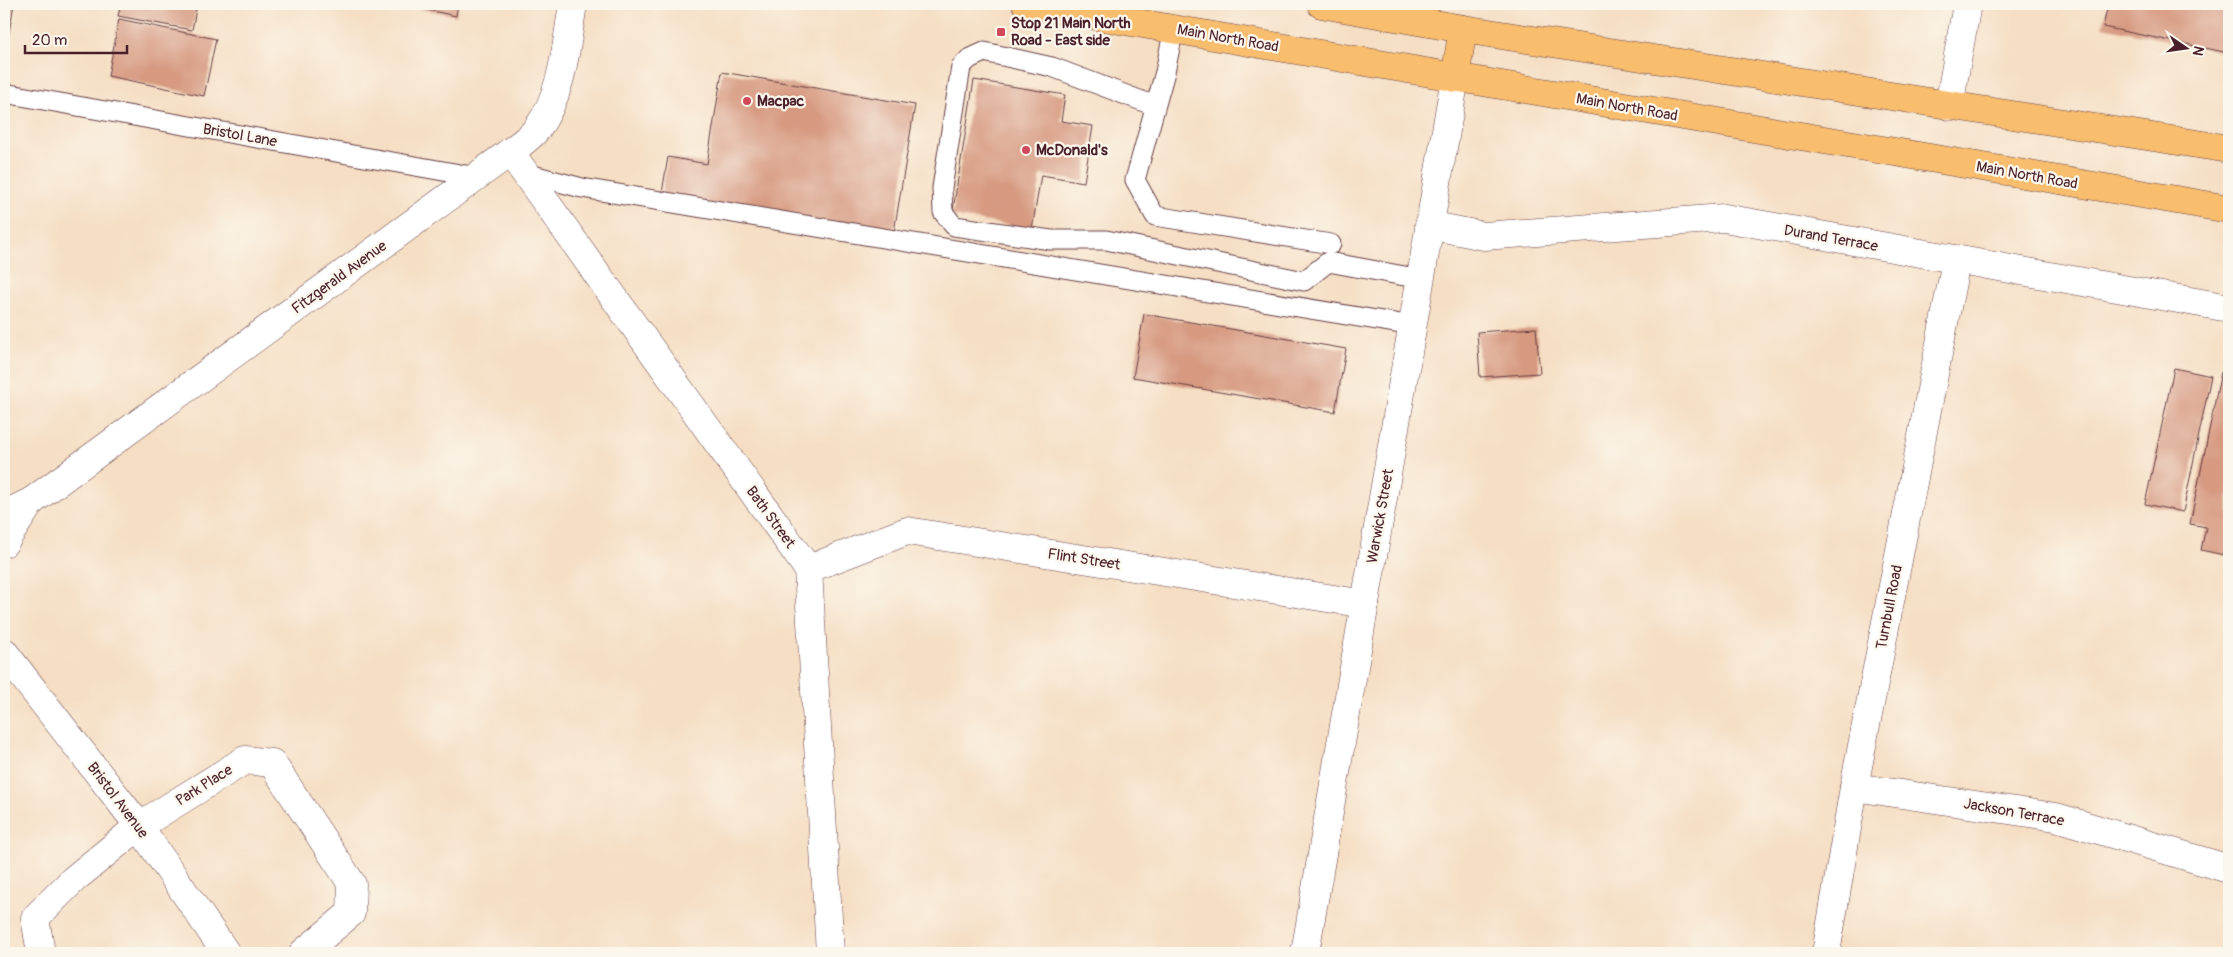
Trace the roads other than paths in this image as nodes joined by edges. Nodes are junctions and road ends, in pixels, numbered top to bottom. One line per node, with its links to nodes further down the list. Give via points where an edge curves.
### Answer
1 (573, 4): 12 (street, Fitzgerald Avenue, via 560,79 551,106)
2 (1026, 4): 5 (highway, Main North Road)
3 (1321, 4): 6 (highway)
4 (1967, 4): 10 (street)
5 (1174, 28): 7 (highway, Main North Road); 9 (lane)
6 (1463, 28): 7 (highway); 10 (highway)
7 (1455, 78): 14 (highway, Main North Road); 15 (street, Warwick Street)
8 (4, 94): 13 (lane, Bristol Lane)
9 (1155, 106): 16 (lane, via 1135,180 1155,216); 18 (lane, via 1052,67 984,52 968,59 961,67 942,188 943,212 954,226 1051,240 1106,240 1304,281 1328,262)
10 (1949, 106): 11 (highway)
11 (2229, 149)
12 (518, 162): 13 (street, Fitzgerald Avenue); 20 (lane, via 582,188); 24 (street, Bath Street)
13 (477, 177): 21 (street, Fitzgerald Avenue)
14 (2229, 209)
15 (1429, 225): 17 (street, Durand Terrace, via 1484,236 1724,218); 18 (street, Warwick Street)
16 (1331, 244)
17 (1956, 261): 19 (street, Durand Terrace); 27 (street, Turnbull Road)
18 (1421, 278): 20 (street, Warwick Street)
19 (2229, 308)
20 (1412, 326): 25 (street, Warwick Street)
21 (32, 501): 22 (street, Fitzgerald Avenue); 23 (street, Fitzgerald Avenue)
22 (4, 515)
23 (4, 543)
24 (808, 569): 25 (street, Flint Street, via 907,531); 33 (street)
25 (1365, 604): 34 (street, Warwick Street)
26 (4, 652): 28 (street, Bristol Avenue)
27 (1854, 787): 29 (street, Jackson Terrace, via 2056,817); 35 (street, Turnbull Road)
28 (139, 826): 30 (street, Park Place, via 74,879 36,918); 31 (street, Bristol Avenue); 32 (street, Park Place, via 245,760 272,763 352,884 351,913)
29 (2229, 869)
30 (41, 953)
31 (226, 953)
32 (303, 953)
33 (830, 953)
34 (1305, 953)
35 (1826, 953)

